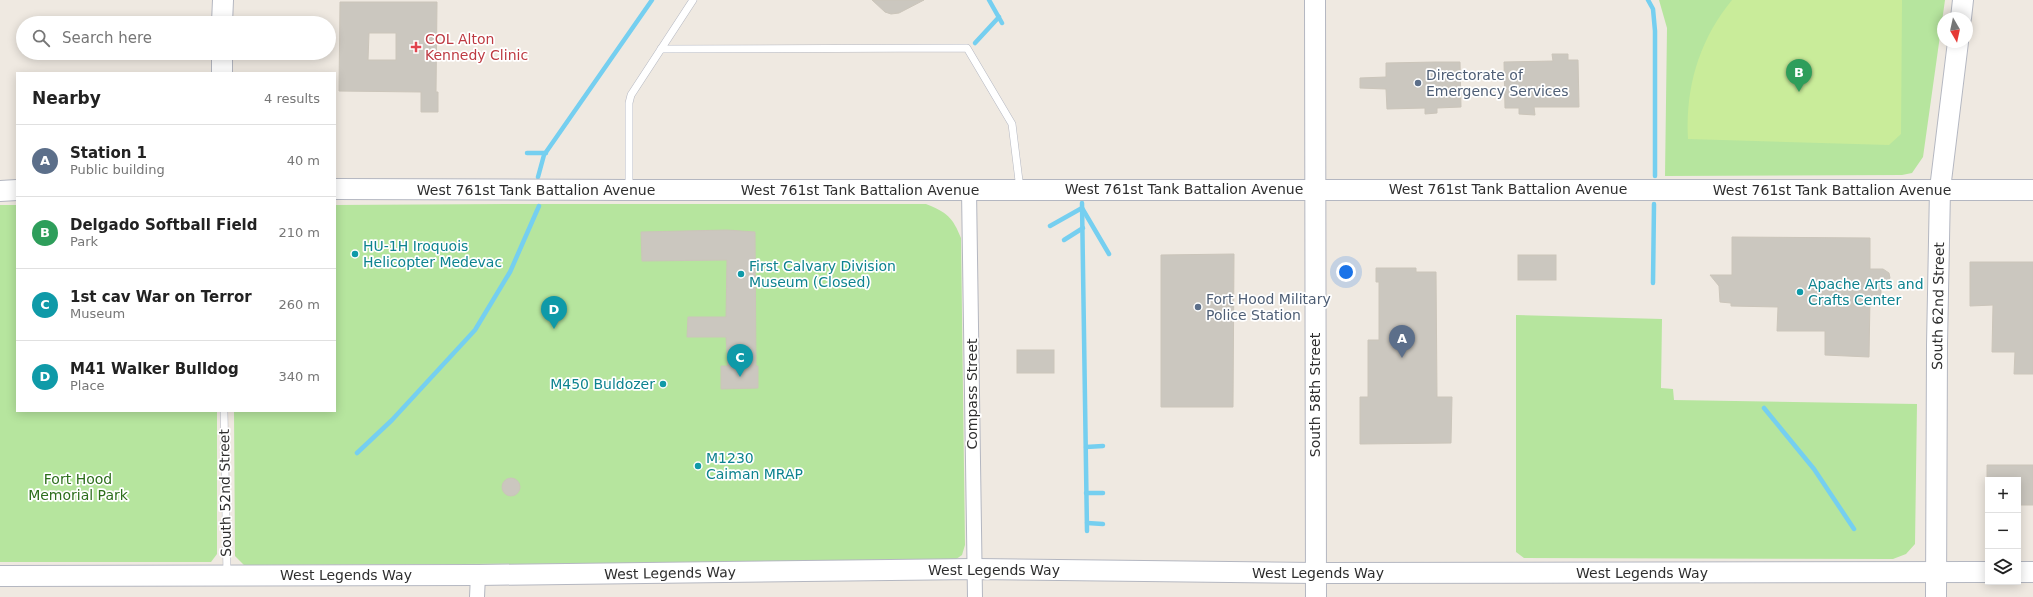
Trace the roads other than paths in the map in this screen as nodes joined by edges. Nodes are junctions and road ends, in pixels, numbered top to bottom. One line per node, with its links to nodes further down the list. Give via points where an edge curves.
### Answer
1 (223, 0): 6 (street)
2 (693, 0): 8 (lane)
3 (1315, 0): 12 (street, South 58th Street)
4 (1963, 0): 5 (street)
5 (1962, 12)
6 (222, 16)
7 (1957, 48): 17 (street, South 62nd Street)
8 (661, 49): 14 (lane, via 631,95 629,103); 16 (lane, via 967,48 1012,124)
9 (222, 60): 10 (street)
10 (222, 72)
11 (336, 189): 14 (street, West 761st Tank Battalion Avenue)
12 (1316, 189): 16 (street, West 761st Tank Battalion Avenue); 17 (street, West 761st Tank Battalion Avenue); 26 (street, South 58th Street)
13 (16, 190): 19 (street)
14 (629, 190): 15 (street, West 761st Tank Battalion Avenue)
15 (969, 190): 16 (street, West 761st Tank Battalion Avenue); 21 (street, Compass Street)
16 (1020, 190)
17 (1940, 190): 18 (street, West 761st Tank Battalion Avenue); 22 (street, South 62nd Street)
18 (2033, 190)
19 (0, 191)
20 (224, 412): 27 (lane, South 52nd Street)
21 (975, 569): 26 (street, West Legends Way); 28 (street, West Legends Way); 31 (street, Compass Street)
22 (1936, 572): 23 (street, West Legends Way); 26 (street, West Legends Way); 33 (street, South 62nd Street)
23 (1985, 572)
24 (2021, 572): 25 (street)
25 (2033, 572)
26 (1316, 573): 32 (street, South 58th Street)
27 (226, 575): 28 (street, West Legends Way); 29 (street, West Legends Way)
28 (478, 575): 30 (street)
29 (0, 576)
30 (477, 597)
31 (975, 597)
32 (1316, 597)
33 (1936, 597)

